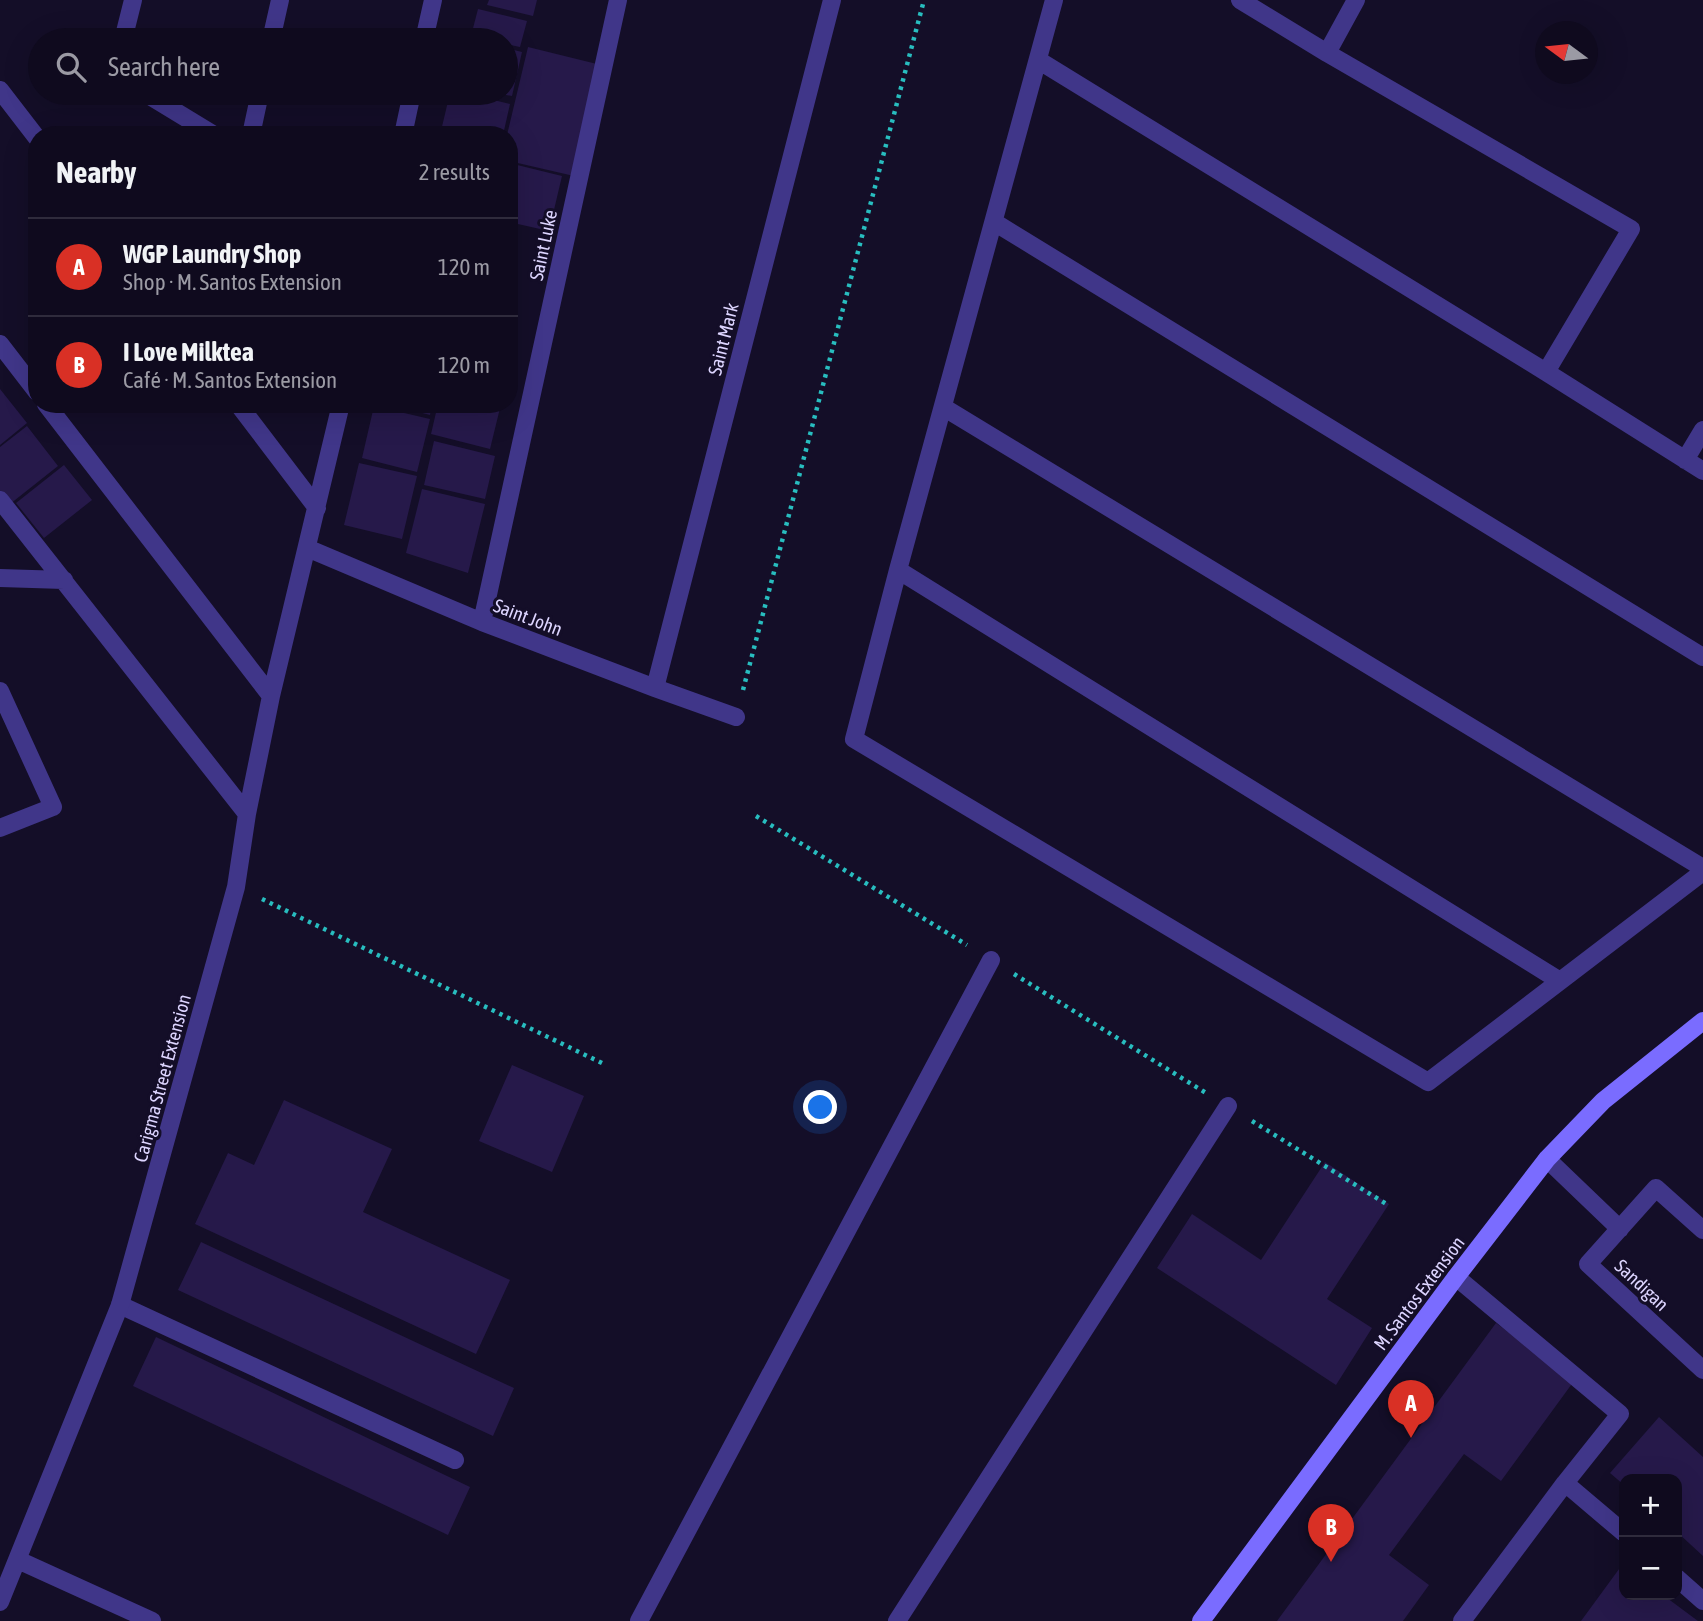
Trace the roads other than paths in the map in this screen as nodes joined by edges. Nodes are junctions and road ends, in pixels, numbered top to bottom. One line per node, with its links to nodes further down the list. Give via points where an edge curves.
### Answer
1 (133, 0): 9 (street)
2 (280, 0): 10 (street)
3 (433, 0): 11 (street)
4 (618, 0): 39 (street, Saint Luke)
5 (832, 0): 41 (street, Saint Mark)
6 (1054, 0): 13 (street)
7 (1240, 0): 12 (street)
8 (1356, 0): 12 (street)
9 (125, 28)
10 (274, 28)
11 (427, 28)
12 (1327, 53): 24 (street, via 1631,229)
13 (1038, 60): 22 (street); 24 (street)
14 (0, 90): 18 (street)
15 (165, 105): 19 (street)
16 (257, 105): 20 (street)
17 (409, 105): 21 (street)
18 (28, 126)
19 (199, 126)
20 (253, 126)
21 (405, 126)
22 (994, 222): 26 (street); 40 (street)
23 (0, 344): 25 (street)
24 (1546, 372): 31 (street)
25 (28, 380)
26 (943, 407): 36 (street); 47 (street)
27 (53, 413): 43 (street)
28 (245, 413): 34 (street)
29 (339, 413): 34 (street, Carigma Street Extension)
30 (1703, 430): 31 (street)
31 (1685, 460): 32 (street)
32 (1703, 471)
33 (0, 500): 38 (street)
34 (317, 508): 35 (street, Carigma Street Extension)
35 (307, 548): 39 (street, Saint John); 43 (street, Carigma Street Extension)
36 (898, 570): 49 (street); 49 (street, via 854,739 1428,1082)
37 (0, 578): 38 (street)
38 (64, 580): 45 (street)
39 (482, 622): 41 (street, Saint John)
40 (1703, 657)
41 (655, 688): 44 (street, Saint John)
42 (0, 691): 46 (street, via 53,807)
43 (271, 696): 45 (street, Carigma Street Extension)
44 (736, 717)
45 (247, 814): 56 (street, Carigma Street Extension, via 236,887)
46 (0, 828)
47 (1703, 870): 49 (street)
48 (991, 960): 66 (street)
49 (1560, 981)
50 (1701, 1024): 52 (street, M. Santos Extension, via 1603,1101)
51 (1228, 1107): 67 (street)
52 (1548, 1159): 53 (street, Sandigan); 55 (street, M. Santos Extension)
53 (1620, 1228): 54 (street, Sandigan, via 1656,1188); 57 (street, Sandigan, via 1588,1264)
54 (1703, 1230)
55 (1456, 1277): 59 (street, via 1619,1413); 68 (street, M. Santos Extension)
56 (120, 1305): 58 (street); 61 (street, Carigma Street Extension)
57 (1703, 1370)
58 (455, 1460)
59 (1565, 1483): 60 (street); 69 (street)
60 (1619, 1529)
61 (18, 1560): 63 (street, Carigma Street Extension); 65 (street)
62 (1682, 1582): 64 (street)
63 (0, 1601)
64 (1703, 1601)
65 (152, 1621)
66 (639, 1621)
67 (897, 1621)
68 (1201, 1621)
69 (1462, 1621)

